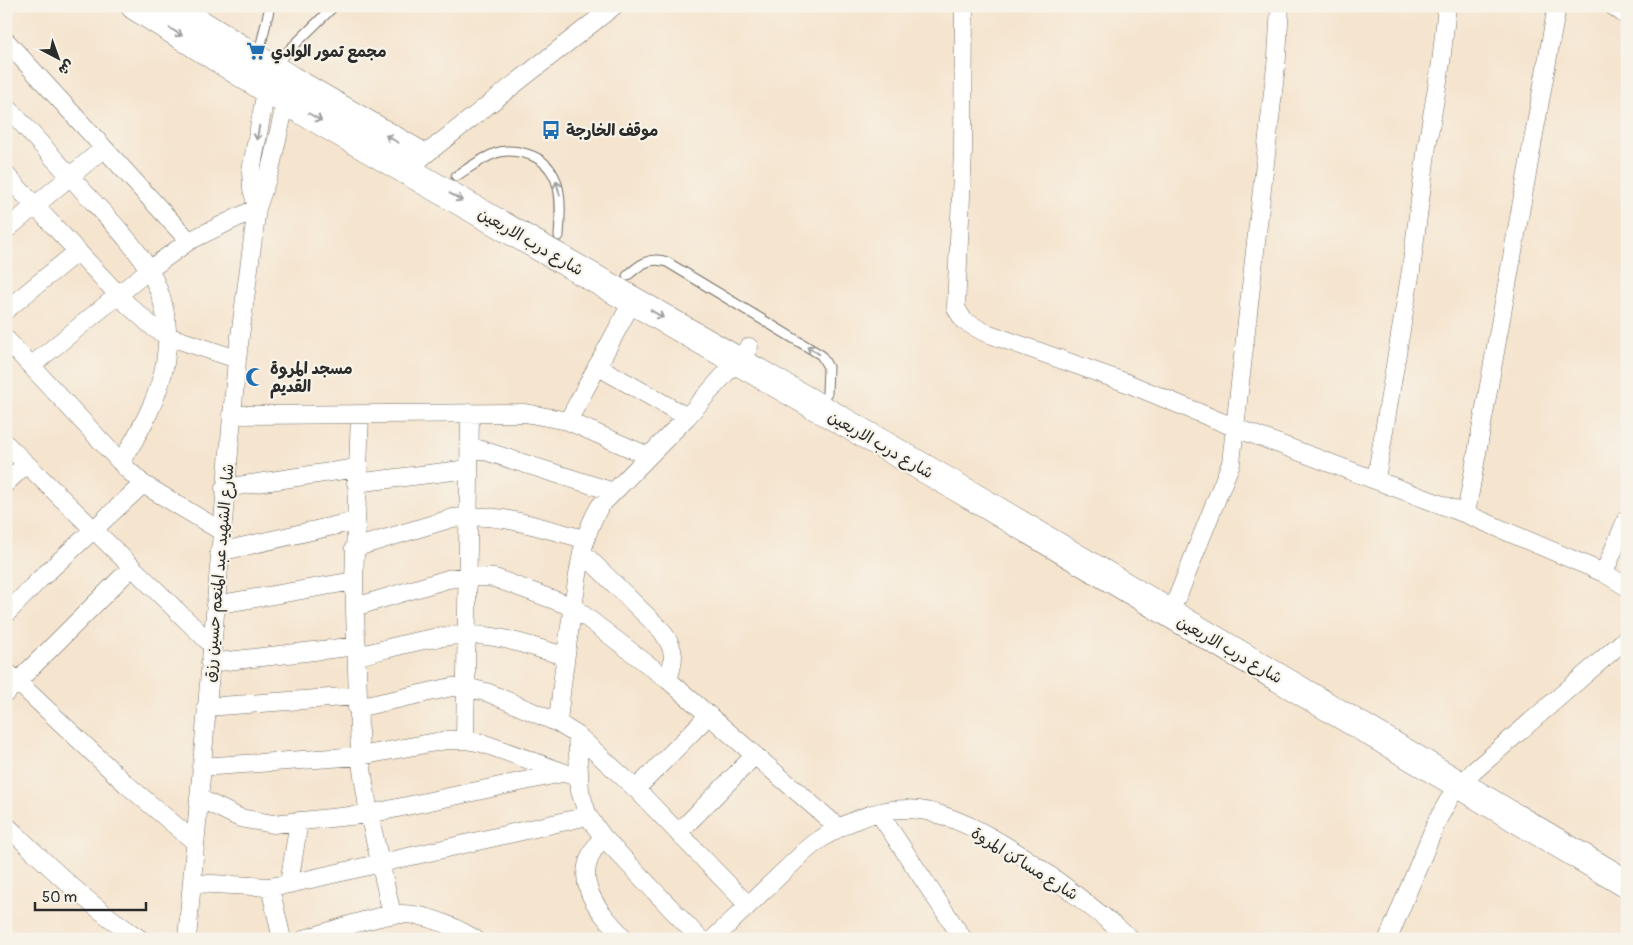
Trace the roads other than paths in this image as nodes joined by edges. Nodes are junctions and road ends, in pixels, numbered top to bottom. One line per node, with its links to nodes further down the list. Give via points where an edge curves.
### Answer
1 (135, 6): 13 (highway, شارع درب الاربعين, one-way to 13)
2 (171, 6): 13 (highway, شارع درب الاربعين)
3 (270, 6): 13 (lane)
4 (334, 6): 13 (lane)
5 (614, 6): 16 (street)
6 (964, 6): 42 (street, via 958,314 972,327 984,332 1127,383)
7 (1280, 6): 42 (street)
8 (1447, 6): 51 (street, via 1411,270)
9 (1557, 6): 56 (street)
10 (1613, 6): 11 (street)
11 (1627, 16)
12 (6, 41): 15 (street)
13 (274, 79): 16 (highway, شارع درب الاربعين, one-way to 13); 21 (street, شارع الشهيد عبد المنعم حسين رزق, via 270,170); 21 (street, شارع الشهيد عبد المنعم حسين رزق, one-way to 21, via 251,171); 27 (highway, شارع درب الاربعين, one-way to 27)
14 (6, 106): 18 (street)
15 (104, 148): 18 (street); 24 (street)
16 (422, 157): 19 (highway, شارع درب الاربعين)
17 (6, 175): 20 (street)
18 (70, 176): 20 (street); 26 (street)
19 (456, 176): 23 (highway, شارع درب الاربعين); 23 (lane, one-way to 19, via 559,188 550,168 533,156 508,150 484,159)
20 (35, 205): 22 (street); 25 (street)
21 (256, 208): 24 (street); 33 (street, شارع الشهيد عبد المنعم حسين رزق)
22 (6, 230)
23 (559, 236): 27 (highway, شارع درب الاربعين)
24 (189, 241): 26 (street)
25 (78, 251): 28 (street); 29 (street)
26 (150, 269): 28 (street); 30 (street, via 161,298)
27 (630, 288): 32 (highway, شارع درب الاربعين); 35 (street); 36 (lane, one-way to 27, via 828,367 821,355 667,262 652,259 638,266)
28 (118, 294): 30 (street); 34 (street)
29 (6, 310)
30 (167, 336): 33 (street); 46 (street, via 165,363 154,402)
31 (6, 339): 34 (street)
32 (743, 354): 36 (highway, شارع درب الاربعين); 40 (street); 50 (highway, شارع درب الاربعين)
33 (237, 359): 39 (street, شارع الشهيد عبد المنعم حسين رزق)
34 (31, 366): 46 (street)
35 (597, 366): 40 (street); 41 (street)
36 (826, 392): 50 (highway, شارع درب الاربعين)
37 (470, 413): 38 (street); 41 (street, via 525,413); 44 (street)
38 (360, 414): 39 (street); 49 (street)
39 (231, 415): 54 (street, شارع الشهيد عبد المنعم حسين رزق)
40 (687, 417): 45 (street)
41 (568, 421): 45 (street)
42 (1236, 428): 51 (street); 70 (street, via 1231,463)
43 (6, 444): 47 (street)
44 (469, 446): 48 (street); 55 (street)
45 (648, 456): 55 (street)
46 (121, 463): 53 (street)
47 (26, 464): 52 (street); 60 (street)
48 (469, 469): 49 (street); 57 (street)
49 (356, 476): 54 (street); 59 (street)
50 (960, 479): 70 (highway, شارع درب الاربعين); 95 (highway, شارع درب الاربعين)
51 (1376, 479): 56 (street)
52 (6, 482)
53 (143, 484): 60 (street); 61 (street)
54 (224, 488): 61 (street, شارع الشهيد عبد المنعم حسين رزق)
55 (614, 492): 62 (street, via 590,522)
56 (1466, 514): 66 (street)
57 (468, 515): 62 (street, via 498,518); 63 (street); 67 (street)
58 (1627, 518): 66 (street)
59 (355, 521): 63 (street); 64 (street)
60 (93, 529): 65 (street); 74 (street)
61 (221, 531): 64 (street, شارع الشهيد عبد المنعم حسين رزق)
62 (583, 545): 73 (street); 81 (street, via 671,644 674,662)
63 (354, 548): 68 (street)
64 (219, 552): 71 (street, شارع الشهيد عبد المنعم حسين رزق)
65 (131, 568): 77 (street); 82 (street)
66 (1604, 572): 69 (street)
67 (467, 576): 72 (street); 73 (street, via 495,578); 75 (street)
68 (354, 581): 71 (street); 72 (street)
69 (1627, 587)
70 (1177, 598): 95 (highway, شارع درب الاربعين)
71 (215, 605): 77 (street, شارع الشهيد عبد المنعم حسين رزق)
72 (355, 607): 78 (street)
73 (572, 607): 79 (street); 81 (street)
74 (6, 614)
75 (466, 635): 78 (street); 79 (street, via 494,637); 83 (street)
76 (1627, 638): 95 (street)
77 (212, 645): 80 (street, شارع الشهيد عبد المنعم حسين رزق)
78 (357, 651): 80 (street); 84 (street)
79 (565, 656): 87 (street)
80 (210, 663): 85 (street, شارع الشهيد عبد المنعم حسين رزق)
81 (668, 680): 86 (street)
82 (10, 682): 106 (street)
83 (466, 687): 84 (street); 87 (street, via 489,693); 89 (street)
84 (357, 702): 85 (street); 91 (street)
85 (206, 707): 92 (street, شارع الشهيد عبد المنعم حسين رزق)
86 (709, 715): 90 (street); 96 (street)
87 (558, 723): 88 (street)
88 (577, 735): 94 (street); 96 (street)
89 (465, 740): 91 (street, via 447,740); 93 (street, via 482,743)
90 (755, 755): 103 (street); 104 (street)
91 (360, 756): 92 (street); 99 (street)
92 (202, 767): 97 (street, شارع الشهيد عبد المنعم حسين رزق)
93 (562, 773): 94 (street); 99 (street)
94 (580, 778): 100 (street, via 581,798)
95 (1468, 778): 108 (highway, شارع درب الاربعين); 111 (highway, شارع درب الاربعين); 125 (street, via 1452,794 1437,820)
96 (636, 789): 104 (street)
97 (199, 798): 101 (street, via 240,818 261,823); 106 (street, شارع الشهيد عبد المنعم حسين رزق)
98 (879, 813): 103 (street, شارع مساكن المروة); 123 (street); 124 (street, شارع مساكن المروة, via 905,808 934,812 960,822 1048,874)
99 (369, 814): 101 (street); 107 (street)
100 (588, 816): 105 (street); 107 (street)
101 (300, 821): 110 (street)
102 (6, 825): 115 (street, via 60,877)
103 (839, 828): 113 (street, شارع مساكن المروة, via 814,844)
104 (678, 833): 113 (street)
105 (603, 837): 120 (street, via 592,849 587,863 588,891 594,904); 121 (street)
106 (195, 842): 109 (street, شارع الشهيد عبد المنعم حسين رزق)
107 (381, 863): 110 (street); 114 (street)
108 (1627, 863)
109 (192, 883): 112 (street); 116 (street, شارع الشهيد عبد المنعم حسين رزق)
110 (289, 884): 112 (street)
111 (1627, 884)
112 (270, 887): 117 (street)
113 (748, 905): 122 (street, شارع مساكن المروة)
114 (392, 914): 118 (street); 119 (street, via 444,923)
115 (140, 939)
116 (187, 939)
117 (282, 939)
118 (305, 939)
119 (475, 939)
120 (625, 939)
121 (700, 939)
122 (713, 939)
123 (963, 939)
124 (1131, 939)
125 (1388, 939)

